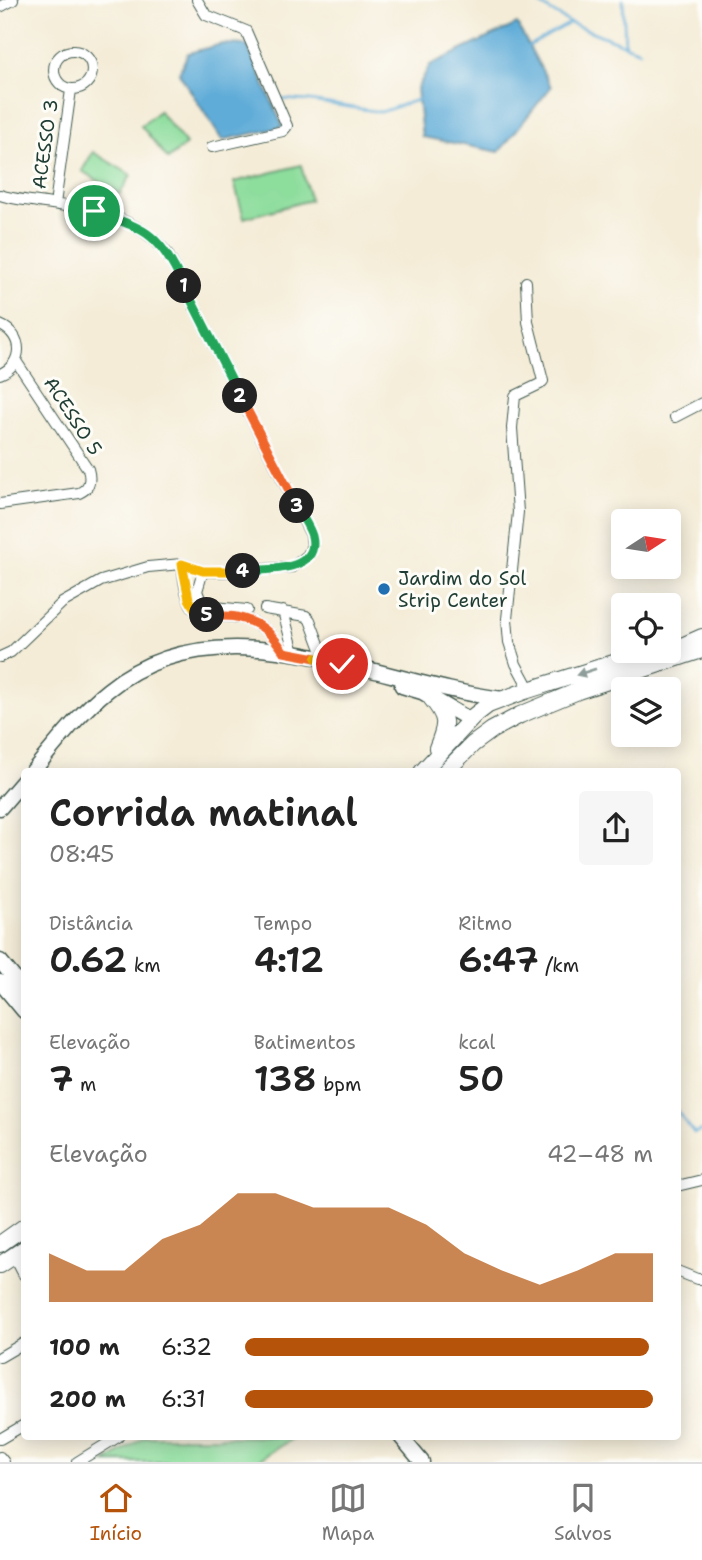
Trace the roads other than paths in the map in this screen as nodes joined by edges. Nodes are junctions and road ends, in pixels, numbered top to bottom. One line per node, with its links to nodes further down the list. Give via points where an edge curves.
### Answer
1 (13, 0): 3 (street)
2 (197, 0): 5 (street, via 206,15 246,31 287,126 283,131)
3 (0, 7)
4 (71, 90): 4 (street, via 88,83 92,72 86,56 75,51 57,59 54,72 59,84); 7 (street, ACESSO 3)
5 (212, 147)
6 (0, 195): 7 (street)
7 (55, 204): 16 (street, via 94,211 139,227 167,253 312,535 308,555 293,567)
8 (526, 282): 32 (street, via 528,322 543,381 518,393 514,401 519,512 507,619 516,664)
9 (0, 325): 10 (street, via 16,338)
10 (16, 361): 11 (street); 14 (street, ACESSO 5, via 88,469 89,485 79,493)
11 (0, 374)
12 (702, 403): 13 (street)
13 (675, 417)
14 (0, 504)
15 (182, 564): 16 (street); 24 (street, via 196,611 264,627); 25 (street, via 148,566 101,582 62,603)
16 (203, 571): 18 (street, via 197,591 202,606)
17 (265, 609): 19 (street)
18 (247, 610)
19 (283, 611): 24 (street); 26 (street, via 310,620)
20 (702, 635): 21 (main road)
21 (681, 647)
22 (702, 650): 23 (main road)
23 (681, 651)
24 (289, 653): 26 (main road); 38 (main road, via 204,649 157,661 108,690)
25 (0, 657)
26 (325, 660): 30 (main road)
27 (613, 663): 32 (main road, one-way to 32)
28 (643, 663): 31 (main road)
29 (648, 663): 31 (main road)
30 (373, 672): 34 (main road); 35 (main road)
31 (599, 685): 33 (main road)
32 (530, 690): 35 (main road)
33 (578, 691): 36 (main road, via 522,704 487,720); 39 (main road, via 498,726)
34 (431, 698): 36 (main road); 37 (main road, via 444,713 445,729)
35 (503, 699): 36 (main road)
36 (470, 720): 37 (main road)
37 (427, 767)
38 (35, 768)
39 (448, 768)
40 (21, 784): 41 (main road)
41 (0, 808)
42 (0, 961): 44 (main road)
43 (0, 982): 45 (main road)
44 (21, 986)
45 (21, 1007)
46 (702, 1180): 47 (street)
47 (681, 1185)
48 (21, 1229): 49 (main road)
49 (0, 1244)
50 (681, 1273): 51 (street)
51 (702, 1279)
52 (21, 1345): 53 (street)
53 (0, 1357)
54 (21, 1427): 55 (street)
55 (0, 1439)
56 (111, 1440): 60 (street)
57 (404, 1440): 61 (main road)
58 (0, 1457): 59 (street)
59 (4, 1462)
60 (77, 1462)
61 (422, 1462)

